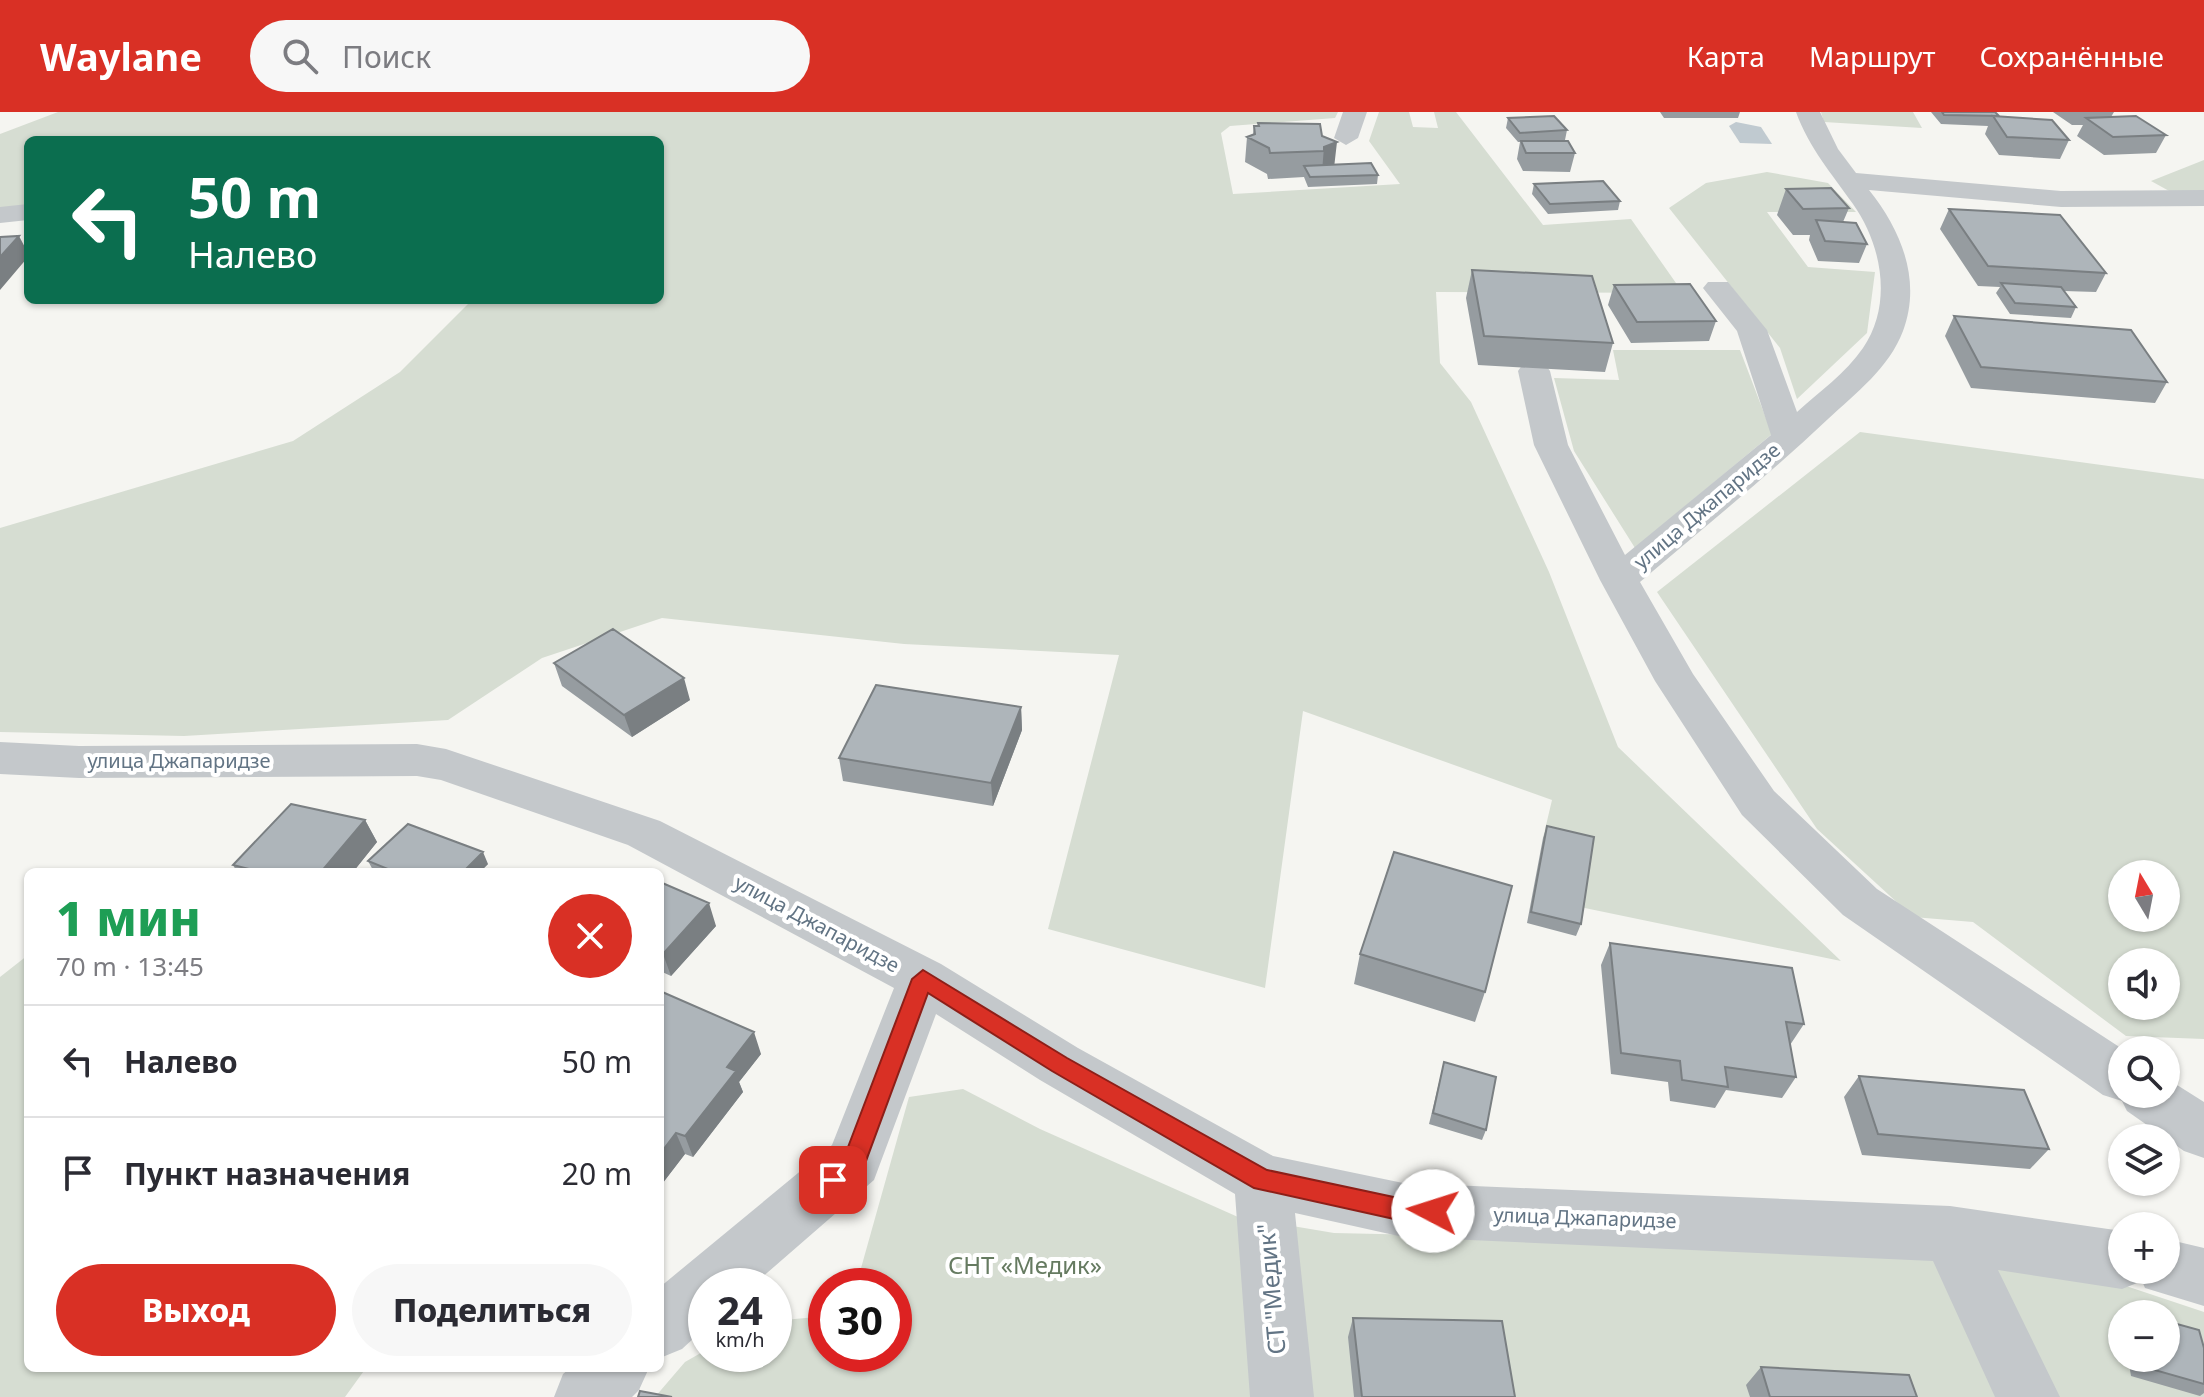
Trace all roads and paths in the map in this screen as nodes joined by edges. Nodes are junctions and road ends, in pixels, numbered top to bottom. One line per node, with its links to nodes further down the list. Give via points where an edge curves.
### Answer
1 (1355, 112): 3 (street)
2 (1808, 112): 4 (street, улица Джапаридзе, via 1814,136)
3 (1346, 138)
4 (1846, 180): 5 (street, via 2061,199); 10 (street, улица Джапаридзе, via 1864,200 1892,255 1896,307 1875,354)
5 (2204, 198)
6 (24, 212): 7 (street)
7 (0, 215)
8 (1718, 288): 10 (street, via 1752,330)
9 (1534, 371): 11 (street, via 1551,445)
10 (1789, 437): 11 (street, улица Джапаридзе)
11 (1619, 580): 14 (street, улица Джапаридзе, via 1676,681 1758,803 1860,902)
12 (0, 758): 13 (street, улица Джапаридзе, via 417,760 446,765 644,833)
13 (923, 979): 17 (street, улица Джапаридзе); 20 (street, via 854,1162)
14 (2108, 1069)
15 (2167, 1108): 16 (street)
16 (2204, 1133)
17 (1263, 1180): 18 (street, улица Джапаридзе, via 1403,1210); 27 (street, СТ "Медик")
18 (1950, 1234): 19 (street, улица Джапаридзе); 28 (street)
19 (2108, 1258)
20 (729, 1268)
21 (2180, 1271): 22 (street)
22 (2204, 1277)
23 (688, 1303): 24 (street)
24 (664, 1324)
25 (613, 1372): 26 (street)
26 (586, 1397)
27 (1282, 1397)
28 (2028, 1397)

